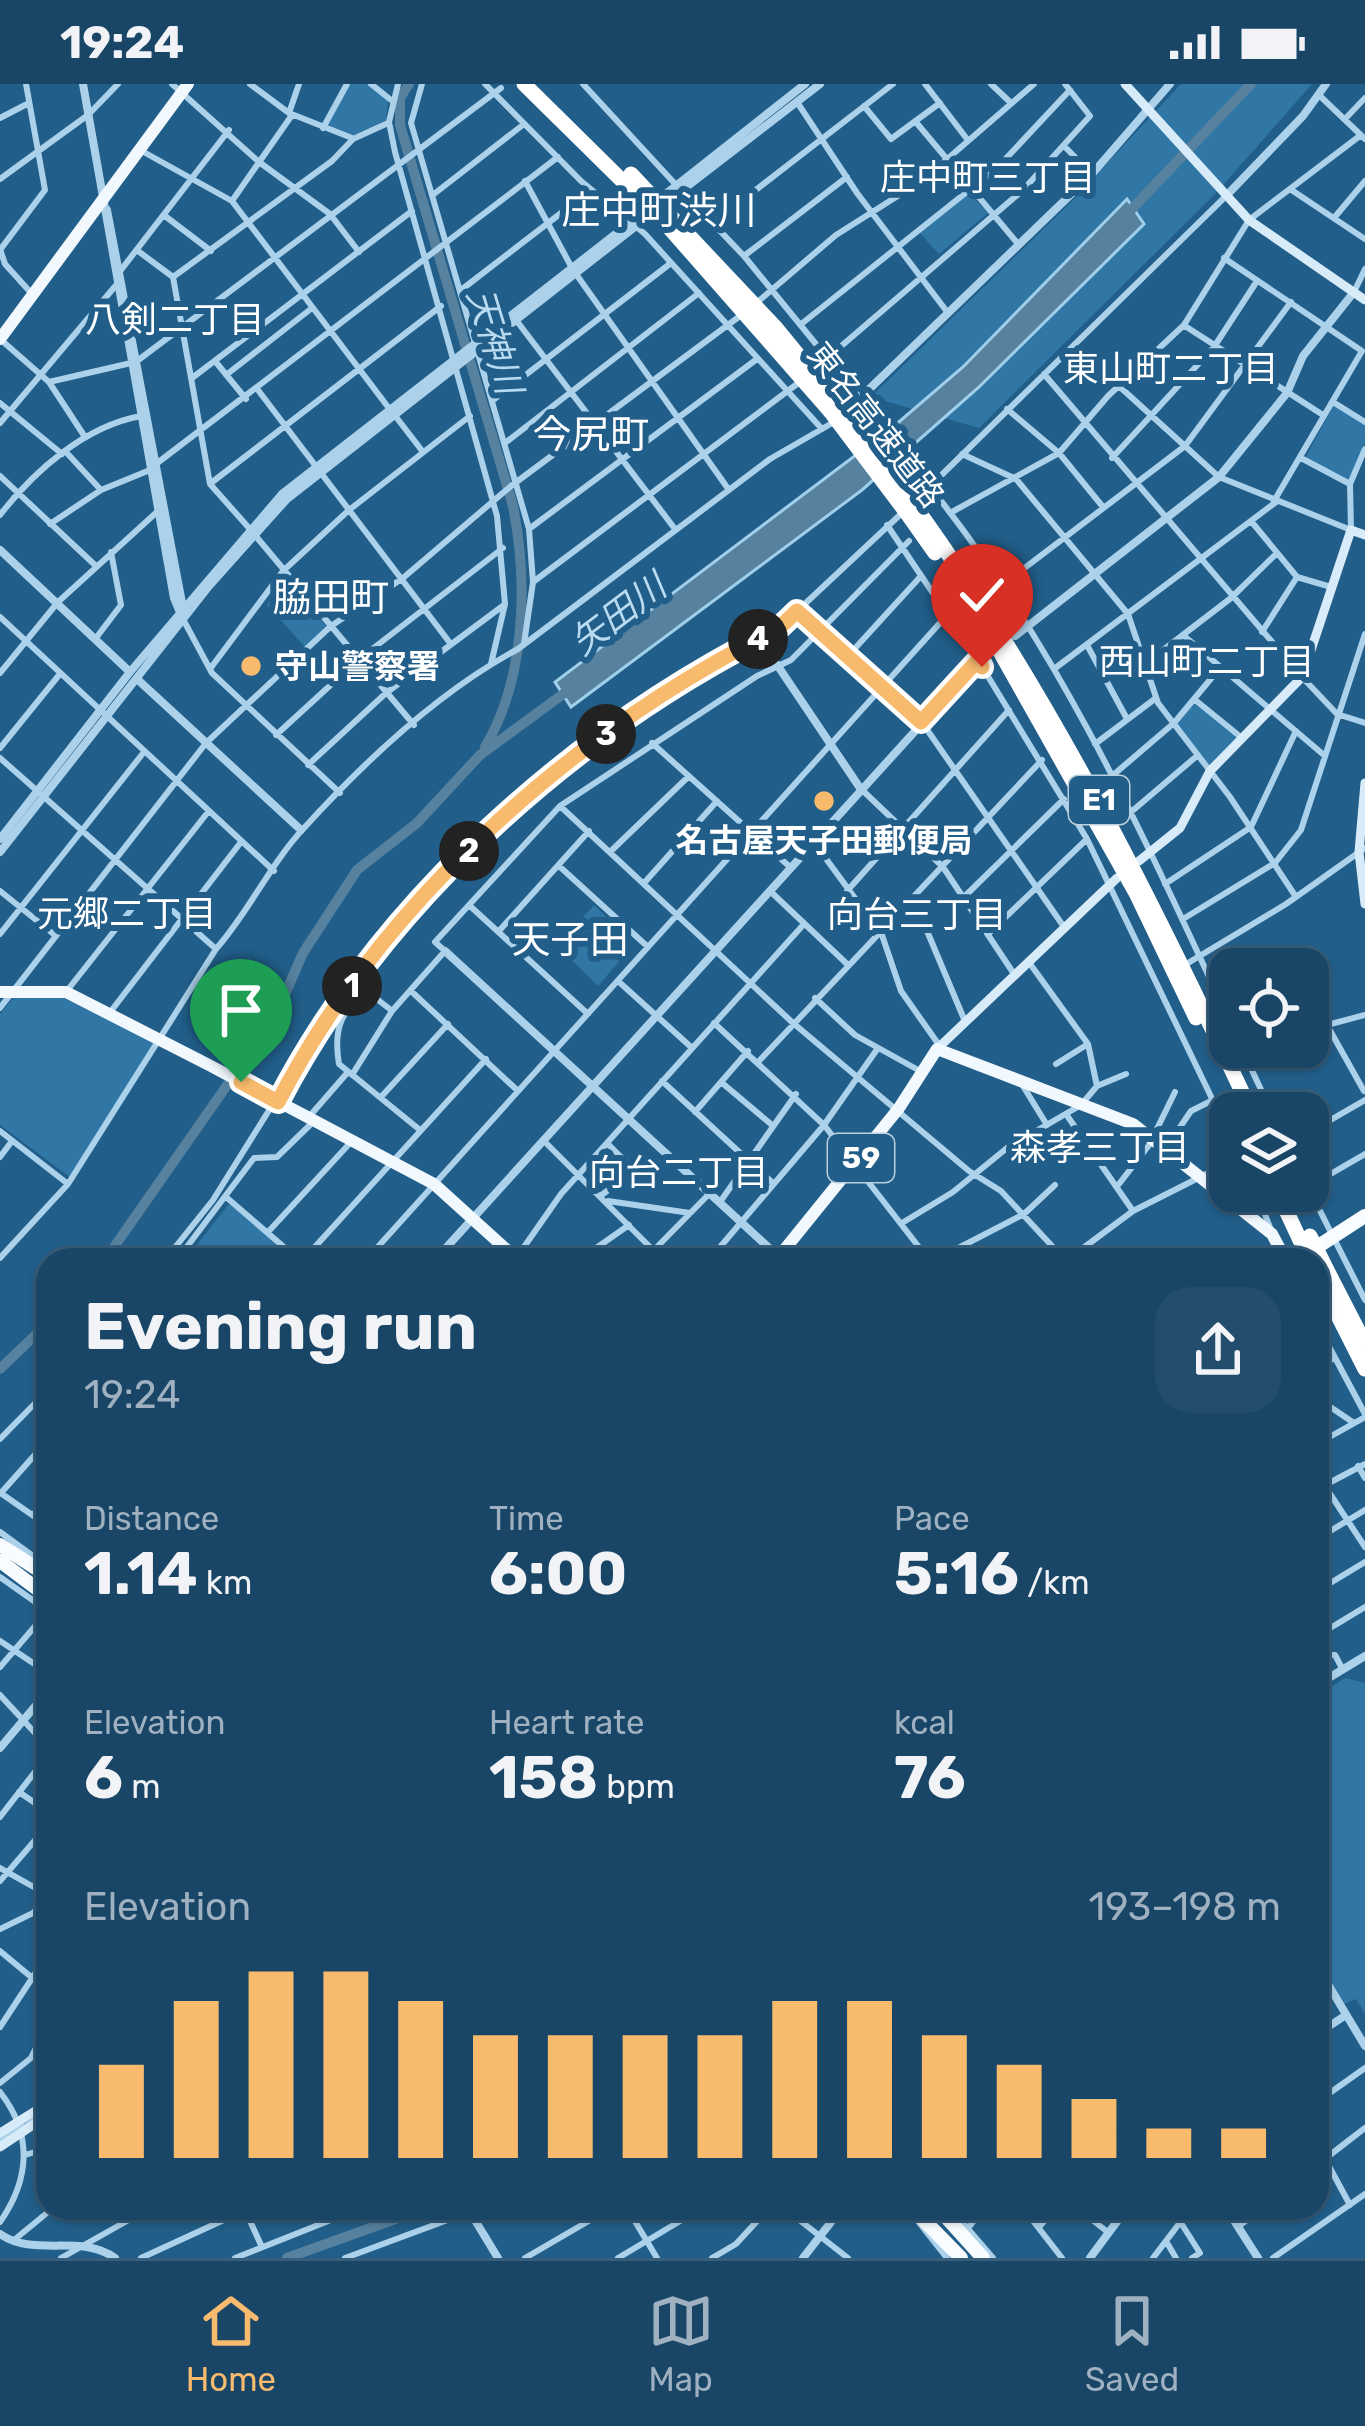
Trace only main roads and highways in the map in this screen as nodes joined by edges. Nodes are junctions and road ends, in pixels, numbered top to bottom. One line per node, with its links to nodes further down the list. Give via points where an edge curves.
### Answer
1 (524, 84): 7 (highway, 東名高速道路 / E1)
2 (539, 84): 7 (highway, 東名高速道路 / E1, via 674,216)
3 (1125, 84): 5 (main road, via 1249,220)
4 (181, 86): 6 (main road)
5 (1365, 299)
6 (0, 339)
7 (835, 408): 8 (highway, 東名高速道路 / E1, bridge)
8 (910, 509): 18 (highway, 東名高速道路 / E1, via 1082,792); 19 (highway, 東名高速道路 / E1, via 1006,641 1092,787)
9 (1365, 535): 13 (main road, via 1351,530 1302,676 1210,771 1180,828)
10 (1365, 783): 12 (main road)
11 (1365, 838): 12 (main road)
12 (1363, 849): 15 (main road)
13 (1139, 861)
14 (1114, 881): 17 (main road)
15 (1365, 904)
16 (6, 993): 26 (main road, via 66,992 434,1184)
17 (938, 1047): 27 (main road, 59); 28 (main road, via 1133,1124)
18 (1230, 1092)
19 (1242, 1092)
20 (1290, 1212): 24 (highway)
21 (1296, 1212): 24 (highway)
22 (1365, 1216): 25 (highway)
23 (1365, 1227): 25 (highway)
24 (1305, 1238): 29 (highway, bridge); 30 (highway, bridge)
25 (1334, 1241): 31 (highway); 32 (highway)
26 (503, 1248)
27 (786, 1248)
28 (1280, 1248)
29 (1308, 1248)
30 (1310, 1248)
31 (1320, 1248)
32 (1326, 1248)
33 (1329, 1287): 35 (highway)
34 (1329, 1291): 36 (highway)
35 (1365, 1344)
36 (1365, 1369)
37 (0, 1545): 39 (highway)
38 (0, 1561): 40 (highway)
39 (36, 1568)
40 (36, 1588)
41 (36, 2112): 43 (main road)
42 (36, 2117): 43 (main road)
43 (21, 2126): 44 (main road)
44 (2, 2140)
45 (925, 2220): 47 (highway)
46 (949, 2220): 48 (highway)
47 (961, 2258)
48 (982, 2258)

